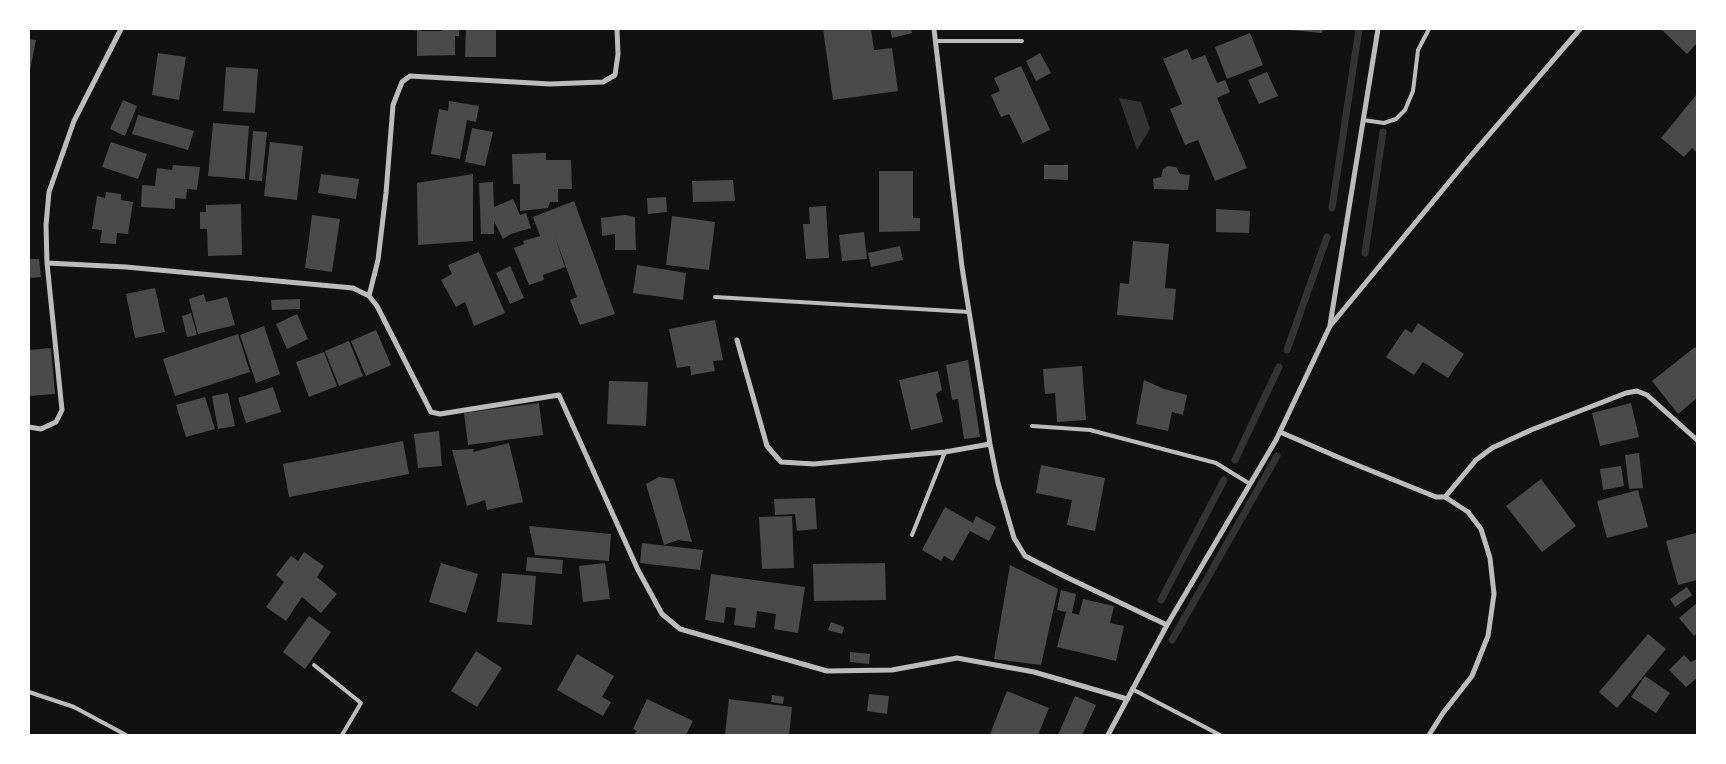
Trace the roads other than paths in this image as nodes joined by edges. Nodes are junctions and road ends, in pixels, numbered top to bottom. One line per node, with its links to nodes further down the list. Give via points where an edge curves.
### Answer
1 (121, 29): 10 (street, via 74,121 49,192)
2 (617, 29): 11 (street, via 615,75 603,82 550,84 410,76 402,82 392,105 378,260)
3 (934, 29): 7 (street)
4 (1378, 29): 9 (street)
5 (1429, 29): 9 (lane, via 1418,50 1413,90 1405,110 1396,119 1384,123)
6 (1580, 29): 14 (street)
7 (936, 41): 8 (lane); 13 (street)
8 (1022, 41)
9 (1363, 120): 14 (street)
10 (47, 263): 11 (street, via 353,288); 17 (street, via 62,410 56,422 41,429)
11 (369, 296): 29 (street, via 378,306 431,412 440,414 559,395 638,570 662,614 680,629 827,671 892,670 957,658 1034,672)
12 (715, 297): 13 (lane)
13 (970, 312): 20 (street)
14 (1330, 326): 18 (street)
15 (737, 340): 21 (street, via 767,446 781,462 814,464)
16 (1032, 426): 22 (lane, via 1090,430 1216,463)
17 (29, 427)
18 (1280, 432): 22 (street); 23 (street, via 1347,462 1436,497)
19 (1697, 440): 23 (street, via 1647,395 1638,391 1626,393 1492,448 1476,460)
20 (990, 444): 21 (street); 25 (street, via 1014,538 1025,556)
21 (945, 452): 24 (lane)
22 (1250, 484): 25 (street)
23 (1445, 497): 34 (street, via 1468,512 1481,529 1490,558 1494,594 1488,636 1472,676)
24 (912, 535)
25 (1167, 625): 27 (street)
26 (314, 665): 31 (lane, via 361,703)
27 (1132, 689): 29 (street); 33 (lane)
28 (29, 692): 30 (lane, via 74,707)
29 (1127, 699): 32 (street)
30 (126, 735)
31 (342, 735)
32 (1108, 735)
33 (1220, 735)
34 (1428, 735)

